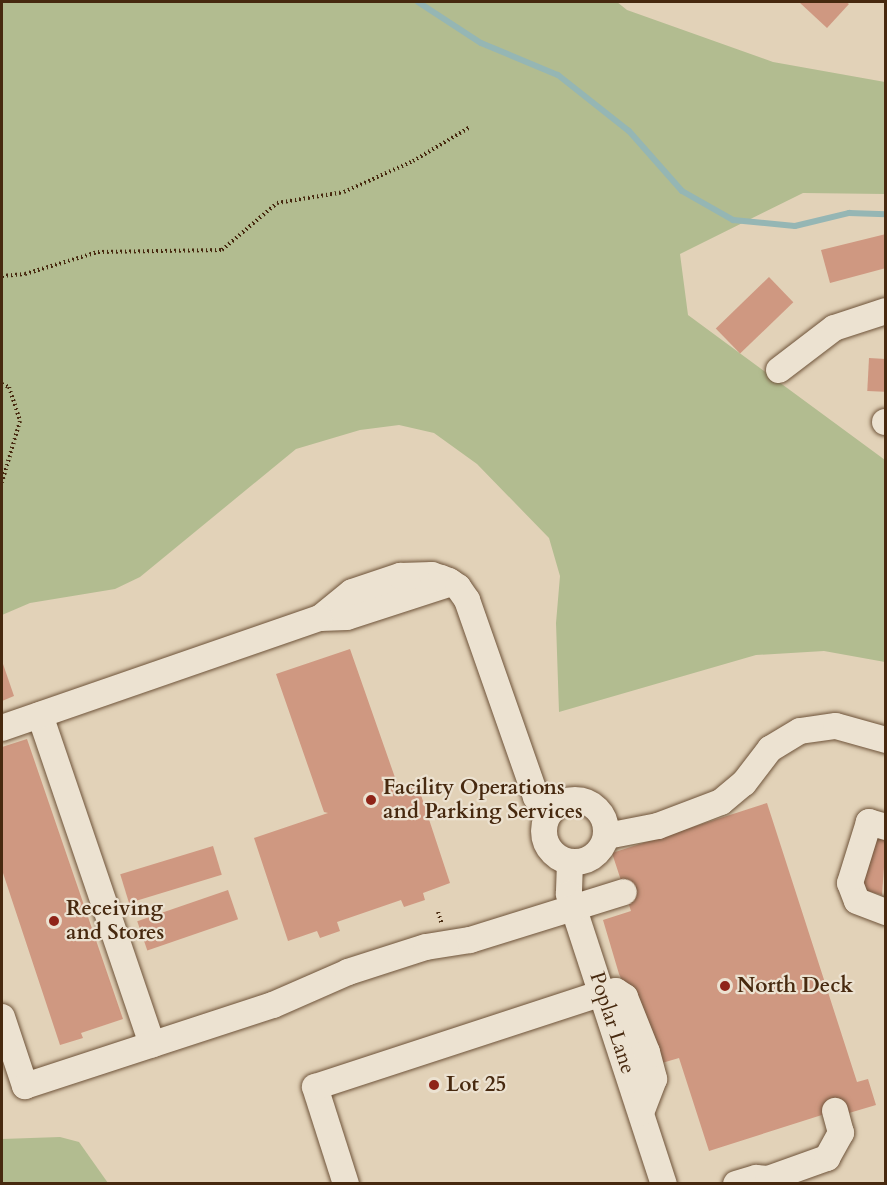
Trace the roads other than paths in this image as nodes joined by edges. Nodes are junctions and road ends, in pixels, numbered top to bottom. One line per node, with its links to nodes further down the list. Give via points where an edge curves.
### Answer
1 (885, 311): 2 (street, via 834,328)
2 (779, 370)
3 (40, 715): 4 (street); 6 (street, via 320,618 352,592 393,578 432,575 452,583 467,600 536,797); 15 (street)
4 (2, 728)
5 (885, 740): 8 (street, via 836,726 800,731 770,749 744,783 721,802 649,828)
6 (550, 812): 8 (street, via 574,799 592,804 604,818); 9 (street, via 544,838 553,854)
7 (885, 827): 12 (street, via 869,822 850,883 857,901)
8 (607, 836): 9 (street, via 594,857)
9 (570, 862): 11 (street, Poplar Lane, via 567,886)
10 (624, 892): 11 (street)
11 (573, 906): 13 (street, Poplar Lane); 15 (street, via 470,940 426,947 348,972 273,1005)
12 (885, 912)
13 (602, 993): 18 (street, via 315,1087); 19 (street, Poplar Lane)
14 (2, 1017): 15 (street, via 25,1086)
15 (152, 1044)
16 (836, 1111): 17 (street, via 841,1133 832,1154 823,1161)
17 (767, 1181): 20 (street, via 756,1178)
18 (346, 1184)
19 (664, 1184)
20 (736, 1184)

